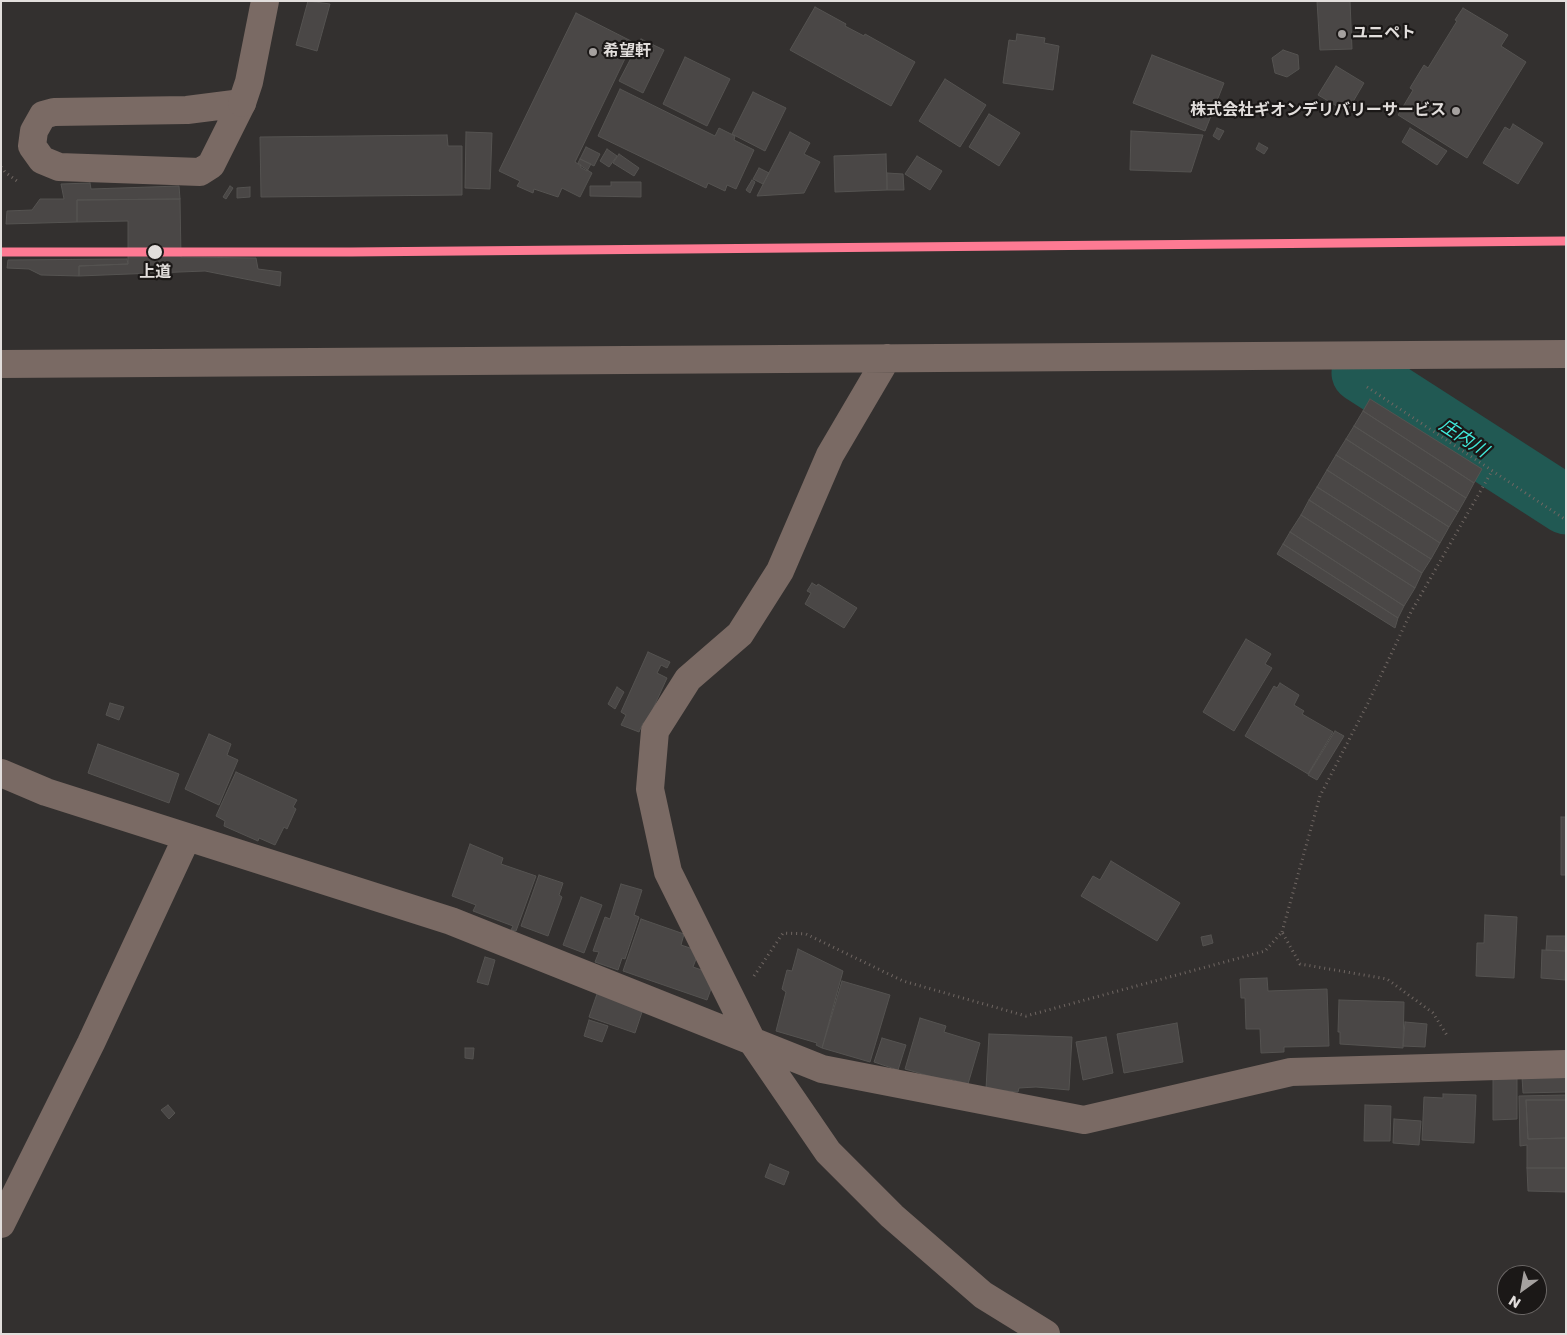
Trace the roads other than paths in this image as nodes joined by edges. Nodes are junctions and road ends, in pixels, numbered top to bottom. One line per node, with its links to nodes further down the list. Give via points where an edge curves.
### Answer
1 (265, 1): 2 (street)
2 (242, 103): 2 (street, via 211,165 200,172 59,167 42,160 32,146 34,131 43,115 54,112 188,110)
3 (1566, 354): 4 (street)
4 (887, 358): 5 (street); 8 (street, via 830,455 780,571 740,634 688,679 655,731 650,789 668,872)
5 (1, 364)
6 (1, 773): 7 (street, via 46,792)
7 (187, 836): 8 (street, via 451,922); 10 (street, via 91,1043)
8 (752, 1041): 9 (street, via 822,1069 1084,1120 1291,1072); 11 (street, via 828,1152 886,1210 983,1294)
9 (1566, 1064)
10 (1, 1224)
11 (1046, 1334)

